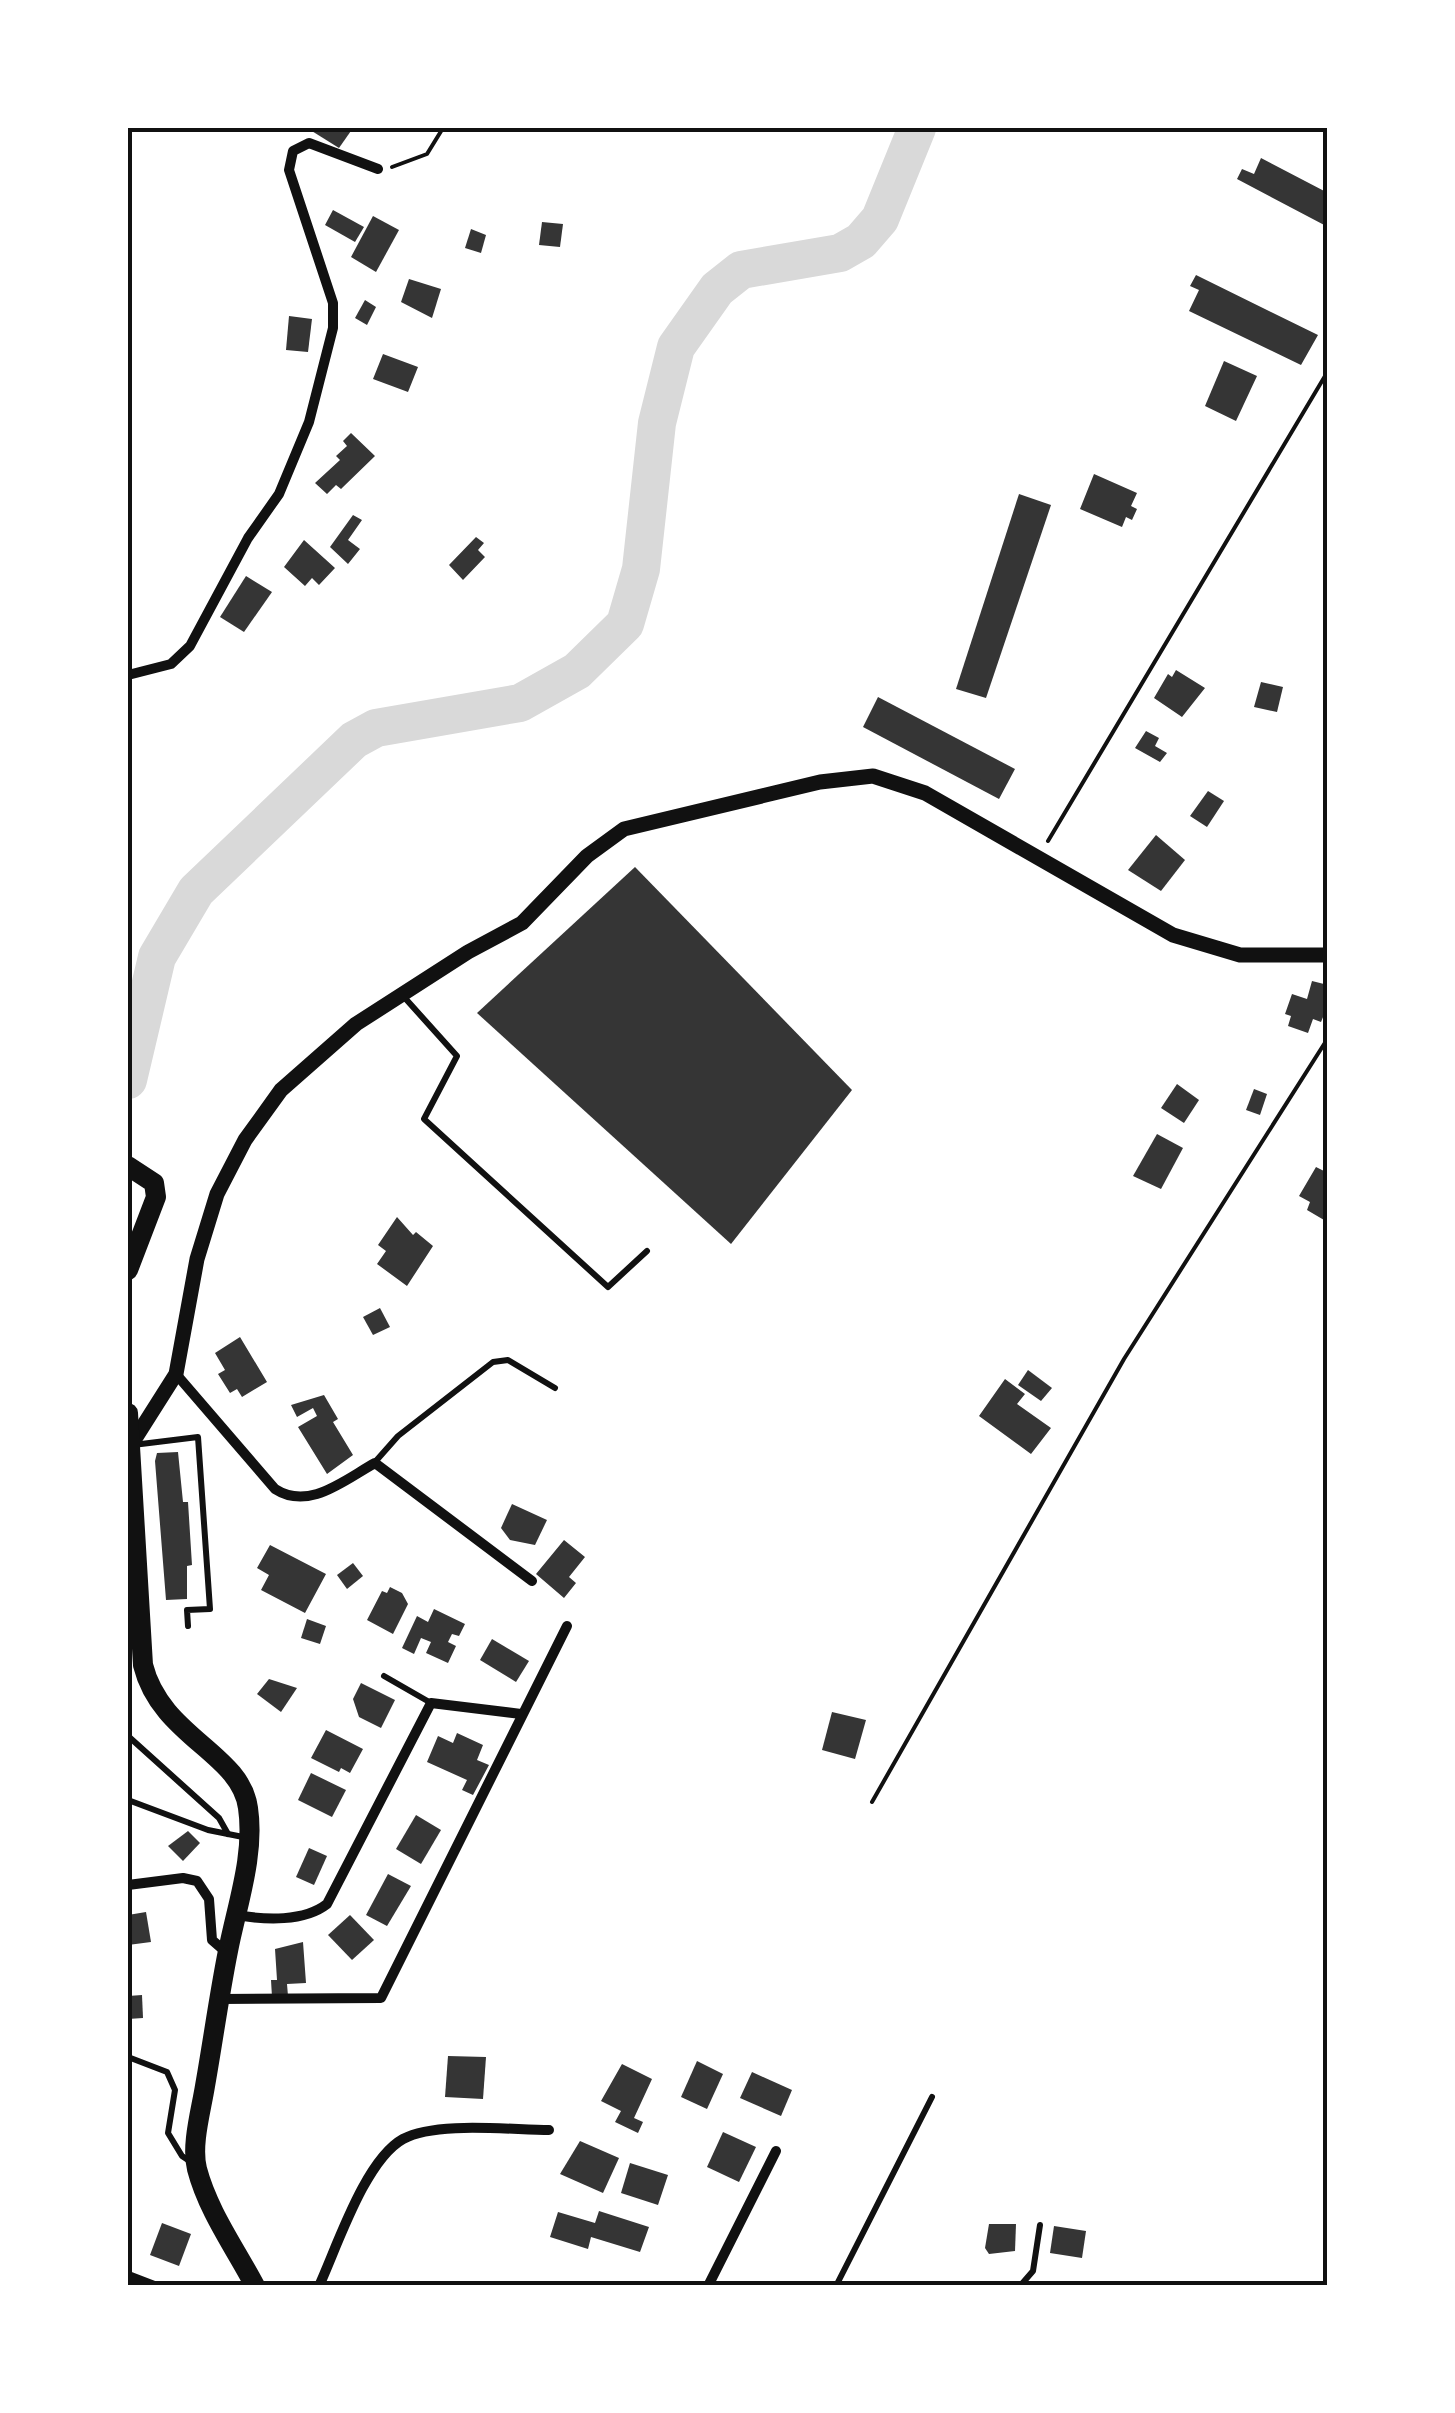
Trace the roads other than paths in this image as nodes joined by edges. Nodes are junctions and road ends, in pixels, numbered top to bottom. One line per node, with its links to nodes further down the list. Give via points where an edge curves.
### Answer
1 (378, 169): 2 (street, via 309,143 293,151 290,170 333,304 309,422 278,494 197,635 171,664)
2 (128, 675)
3 (1328, 955): 4 (street, via 1240,956 1173,935 924,793 873,776 820,782 624,829 587,856 522,923)
4 (401, 994): 6 (lane, via 458,1056 424,1118 608,1287); 8 (street, via 281,1090 244,1140 217,1194 197,1259)
5 (136, 1169): 7 (main road, via 154,1183 156,1197)
6 (646, 1250)
7 (128, 1270)
8 (176, 1374): 11 (street); 12 (street, via 287,1497 305,1500)
9 (555, 1388): 12 (lane, via 508,1360 493,1362 398,1436)
10 (128, 1412): 11 (main road)
11 (131, 1445): 14 (lane, via 198,1437 210,1609 187,1610); 21 (main road, via 149,1688 169,1718 246,1794)
12 (375, 1463): 13 (street)
13 (532, 1582)
14 (188, 1626)
15 (567, 1626): 18 (street)
16 (384, 1676): 17 (lane)
17 (431, 1703): 18 (street); 23 (street, via 328,1904 271,1919)
18 (521, 1714): 25 (street, via 381,1998)
19 (128, 1736): 21 (lane)
20 (128, 1800): 21 (lane)
21 (238, 1836): 23 (main road)
22 (128, 1884): 24 (street, via 197,1881 209,1899 212,1940)
23 (236, 1914): 24 (main road)
24 (228, 1953): 25 (main road)
25 (220, 1999): 30 (main road)
26 (128, 2057): 30 (lane, via 167,2072 175,2090 168,2133)
27 (932, 2097): 37 (lane)
28 (550, 2130): 35 (street, via 454,2129 404,2138 368,2178)
29 (776, 2151): 36 (street)
30 (196, 2165): 34 (main road)
31 (1040, 2224): 38 (lane, via 1033,2270)
32 (128, 2276): 33 (street)
33 (154, 2286)
34 (254, 2286)
35 (320, 2286)
36 (708, 2286)
37 (836, 2286)
38 (1020, 2286)

